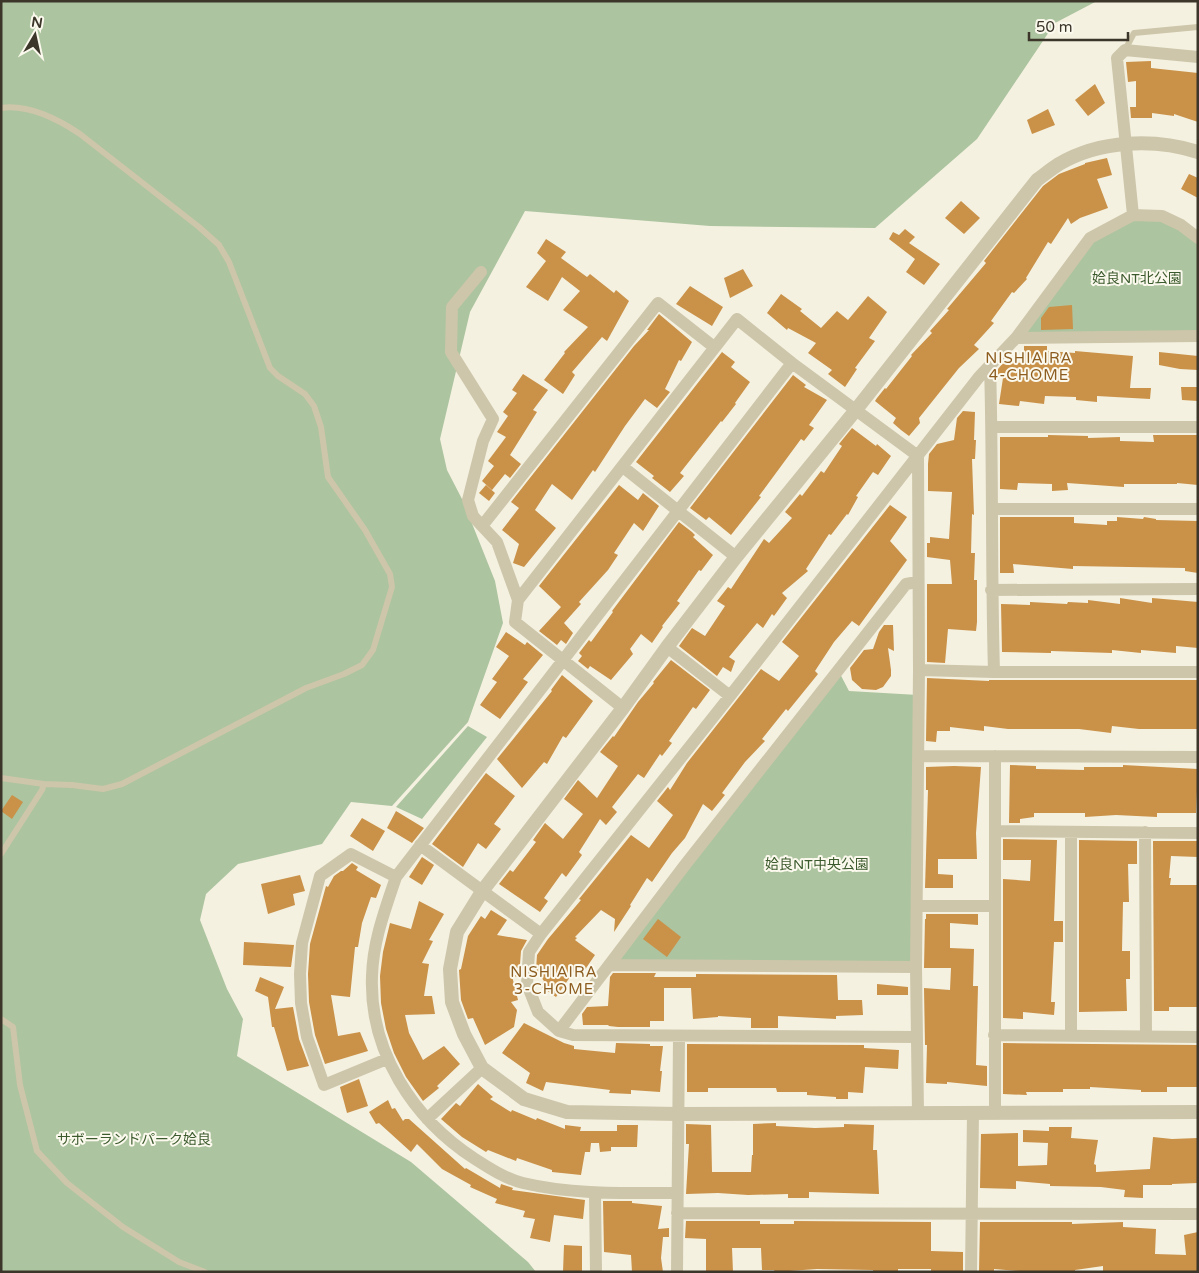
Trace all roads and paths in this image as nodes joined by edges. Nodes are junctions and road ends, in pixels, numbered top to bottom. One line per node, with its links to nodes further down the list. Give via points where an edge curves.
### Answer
1 (1198, 27): 2 (lane, via 1134,33)
2 (1124, 50): 3 (street); 5 (street, via 1117,58)
3 (1198, 57)
4 (1, 108): 40 (lane, via 34,112 61,122 219,245 270,368 305,394 314,406 321,427 328,477 365,530 390,574 392,587 373,650 362,665 306,688 122,784 103,789)
5 (1127, 144): 6 (street, via 1153,143); 7 (street); 15 (street, via 1085,153 1060,164 1037,180)
6 (1198, 152)
7 (1133, 214): 8 (street, via 1162,216); 11 (street, via 1090,238)
8 (1198, 238)
9 (481, 272): 23 (street, via 452,307 451,352 493,419 483,441 468,500 473,516)
10 (1198, 336): 11 (street)
11 (1016, 338): 14 (street)
12 (714, 347): 13 (street, via 737,319); 19 (street); 23 (street, via 658,303)
13 (792, 363): 15 (street); 22 (street)
14 (990, 365): 16 (street); 18 (street)
15 (855, 411): 18 (street); 24 (street)
16 (992, 427): 17 (street); 20 (street)
17 (1198, 427)
18 (918, 456): 25 (street); 34 (street)
19 (623, 467): 22 (street); 28 (street)
20 (992, 509): 21 (street); 26 (street)
21 (1198, 509)
22 (677, 511): 24 (street); 30 (street)
23 (482, 526): 28 (street, via 497,542)
24 (736, 557): 29 (street)
25 (917, 582): 31 (street); 52 (street, via 906,584)
26 (991, 590): 27 (street); 32 (street)
27 (1198, 590)
28 (518, 600): 30 (street, via 515,622)
29 (666, 647): 34 (street); 35 (street)
30 (562, 660): 35 (street); 45 (street)
31 (919, 670): 32 (street); 36 (street)
32 (994, 672): 33 (street)
33 (1198, 672)
34 (730, 696): 51 (street)
35 (623, 708): 48 (street)
36 (918, 756): 37 (street); 49 (street)
37 (995, 756): 38 (street); 41 (street)
38 (1198, 757)
39 (1, 778): 40 (lane)
40 (44, 784): 46 (lane)
41 (995, 831): 42 (street); 50 (street)
42 (1071, 832): 43 (street); 57 (street)
43 (1145, 832): 44 (street); 59 (street)
44 (1198, 833)
45 (420, 845): 47 (street); 48 (street)
46 (1, 854)
47 (396, 877): 62 (street, via 375,942 372,977 377,1032); 62 (street, via 351,854 320,876 302,943 300,974 307,1037 324,1085)
48 (483, 890): 51 (street); 63 (street, via 457,932 450,968 452,1002)
49 (918, 906): 50 (street); 53 (street)
50 (994, 906): 56 (street)
51 (541, 934): 55 (street, via 530,952 527,984 538,1012)
52 (610, 965): 53 (street); 55 (street)
53 (916, 967): 60 (street)
54 (1, 1019): 75 (lane, via 13,1028 20,1085 38,1151 67,1183 123,1227 179,1262)
55 (558, 1031): 58 (street, via 574,1035)
56 (994, 1035): 57 (street); 65 (street)
57 (1071, 1035): 59 (street)
58 (679, 1036): 60 (street); 68 (street)
59 (1146, 1036): 61 (street)
60 (916, 1037): 67 (street)
61 (1198, 1037)
62 (387, 1058): 69 (street)
63 (482, 1068): 68 (street, via 524,1099 567,1112); 69 (street)
64 (973, 1112): 65 (street); 67 (street); 73 (street)
65 (995, 1112): 66 (street)
66 (1198, 1112)
67 (918, 1113): 68 (street)
68 (678, 1114): 70 (street)
69 (427, 1119): 71 (street, via 454,1146 489,1168 521,1182)
70 (677, 1193): 71 (street); 72 (street)
71 (595, 1194): 76 (street)
72 (676, 1213): 73 (street); 77 (street)
73 (971, 1213): 74 (street); 78 (street)
74 (1198, 1214)
75 (205, 1272)
76 (596, 1272)
77 (677, 1272)
78 (971, 1272)

